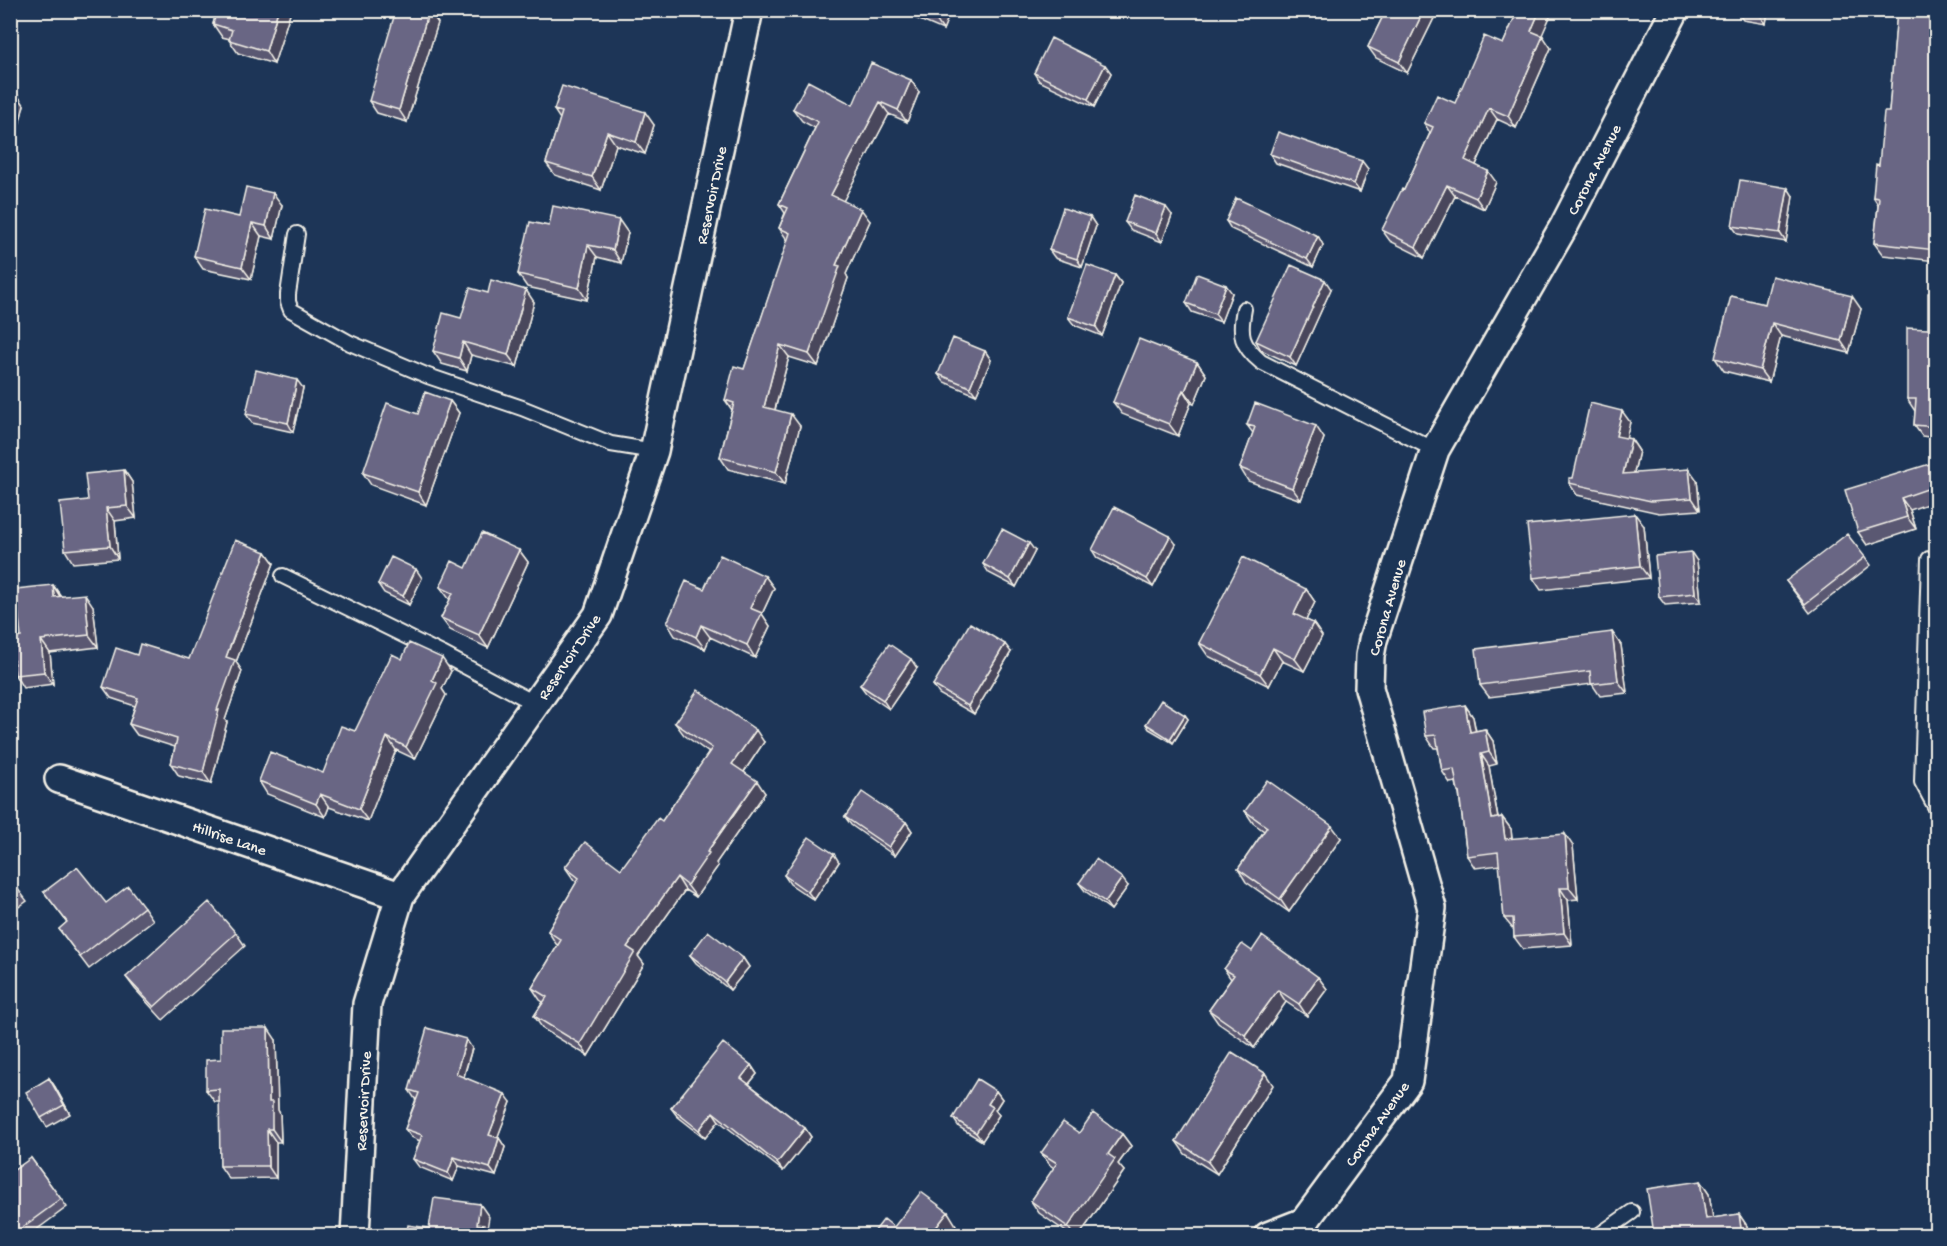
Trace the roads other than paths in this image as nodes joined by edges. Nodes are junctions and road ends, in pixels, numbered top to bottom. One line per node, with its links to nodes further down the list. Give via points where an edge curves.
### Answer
1 (749, 10): 6 (street, Reservoir Drive)
2 (1675, 10): 5 (street, Corona Avenue, via 1564,226)
3 (297, 234): 6 (lane, via 288,294 291,310 350,343 428,376 611,444)
4 (1244, 309): 5 (lane, via 1242,340 1261,362)
5 (1435, 450): 14 (street, Corona Avenue, via 1370,656 1369,688 1432,908 1408,1082)
6 (654, 451): 9 (street, Reservoir Drive, via 598,615)
7 (1929, 559): 11 (lane, via 1922,782)
8 (283, 576): 9 (lane)
9 (536, 704): 12 (street, Reservoir Drive)
10 (59, 779): 12 (street, Hillrise Lane)
11 (1936, 808)
12 (400, 896): 15 (street, Reservoir Drive, via 367,1004)
13 (1632, 1212): 17 (lane)
14 (1304, 1231): 16 (street, Corona Avenue)
15 (355, 1236)
16 (1268, 1236)
17 (1598, 1236)

